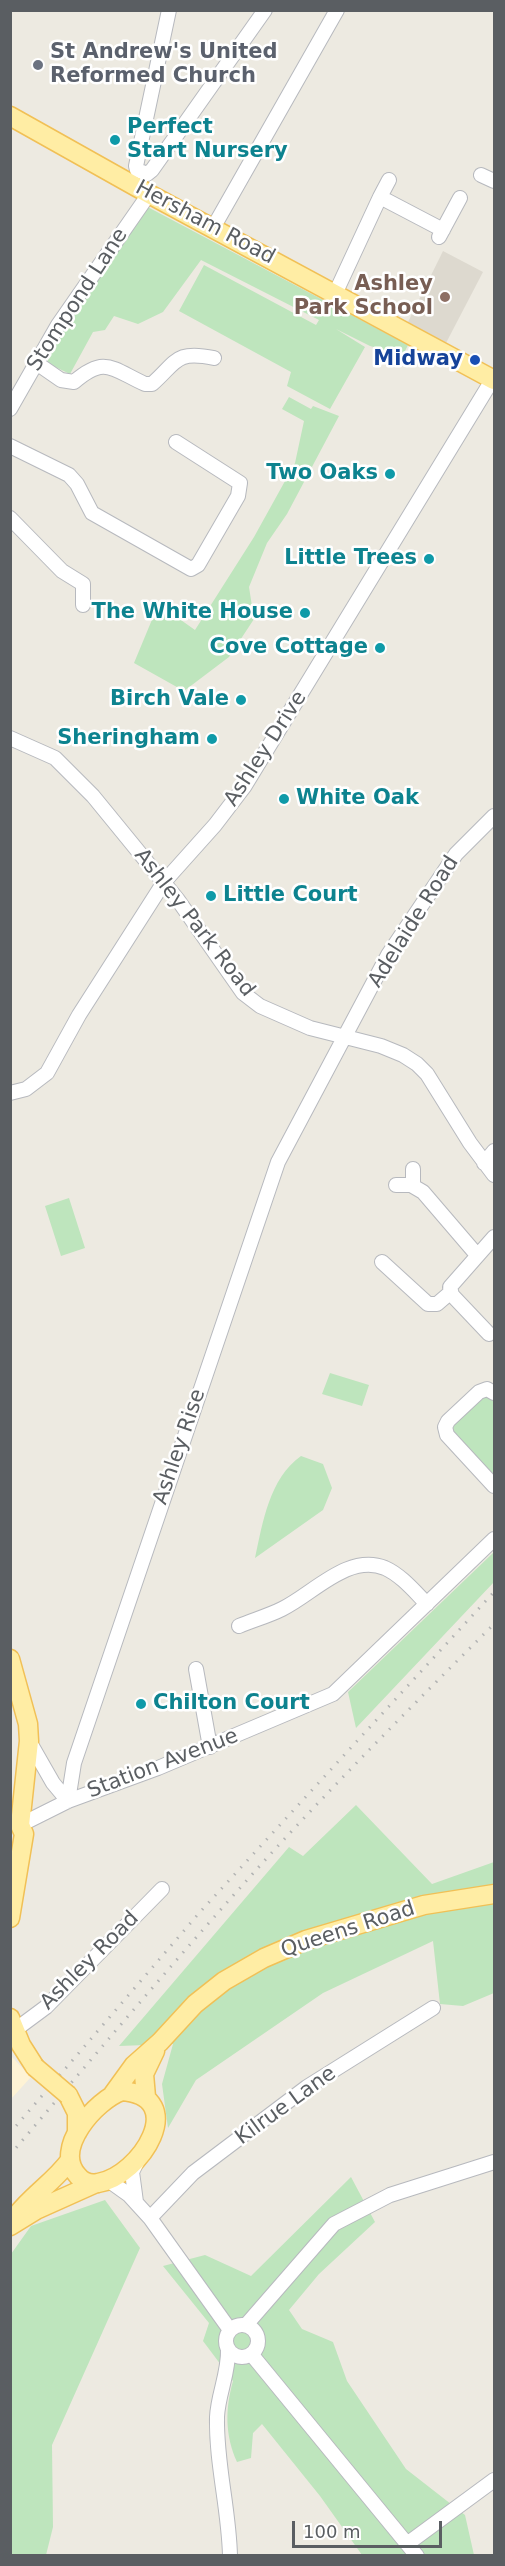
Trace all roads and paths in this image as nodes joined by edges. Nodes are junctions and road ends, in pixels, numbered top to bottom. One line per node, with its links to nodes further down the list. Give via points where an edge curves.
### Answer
1 (169, 10): 2 (street, via 136,166 140,172 150,173)
2 (265, 10)
3 (338, 10): 11 (street)
4 (10, 116): 8 (main road, Hersham Road)
5 (481, 175): 7 (street)
6 (389, 180): 9 (street)
7 (495, 181)
8 (149, 194): 11 (main road, Hersham Road); 14 (street, Stompond Lane)
9 (380, 197): 10 (street, via 441,234); 12 (street)
10 (460, 198)
11 (213, 228): 12 (main road, Hersham Road)
12 (335, 294): 15 (main road, Hersham Road)
13 (214, 358): 14 (street, via 181,358 166,367 152,384 105,366 88,370 75,382 61,380)
14 (35, 363): 16 (street, Stompond Lane)
15 (494, 378): 23 (street, Ashley Drive, via 244,787)
16 (10, 409)
17 (176, 442): 18 (street, via 240,483 238,496 198,565 191,569 92,513 69,476)
18 (10, 446)
19 (10, 518): 20 (street, via 62,571 82,584)
20 (83, 605)
21 (10, 738): 23 (street, Ashley Park Road, via 55,758 70,771)
22 (495, 816): 24 (street, Adelaide Road, via 456,854 436,882 388,955)
23 (164, 882): 24 (street, Ashley Park Road, via 243,993 260,1006 310,1028); 25 (street, Ashley Drive, via 79,1015 47,1073 26,1089)
24 (345, 1037): 27 (street, Ashley Park Road, via 403,1054 417,1064); 47 (street, Ashley Rise, via 278,1162 74,1764)
25 (10, 1093)
26 (495, 1151): 27 (street)
27 (484, 1163): 29 (street, Ashley Park Road)
28 (413, 1169): 31 (street)
29 (495, 1175)
30 (396, 1185): 31 (street)
31 (413, 1186): 33 (street, via 423,1192)
32 (495, 1236): 33 (street)
33 (477, 1255): 35 (street, via 455,1279)
34 (382, 1262): 35 (street, via 428,1304 437,1304)
35 (451, 1292): 36 (street)
36 (489, 1334)
37 (495, 1393): 38 (street, via 487,1389 479,1392 445,1427 447,1435)
38 (495, 1486)
39 (495, 1539): 40 (street, Station Avenue)
40 (427, 1604): 41 (street, via 385,1568 360,1564 282,1609); 45 (street, Station Avenue, via 333,1694)
41 (239, 1626)
42 (10, 1659): 44 (main road, via 28,1724)
43 (196, 1669): 45 (street)
44 (29, 1742): 46 (main road); 47 (street)
45 (210, 1747): 47 (street, Station Avenue)
46 (17, 1777): 48 (main road)
47 (68, 1801): 48 (street, Station Avenue)
48 (15, 1833): 51 (main road, via 24,1834)
49 (162, 1889): 53 (street, Ashley Road, via 46,2007)
50 (495, 1894): 54 (main road, Queens Road, via 424,1905 277,1952 203,1996)
51 (10, 1918)
52 (433, 2008): 64 (street, Kilrue Lane, via 307,2087 193,2174)
53 (13, 2024): 55 (main road, Ashley Road, bridge, via 35,2067)
54 (160, 2042): 56 (main road, Queens Road, via 144,2074); 57 (main road, Queens Road, via 134,2065)
55 (70, 2097): 57 (main road, via 88,2102); 58 (main road, via 77,2113)
56 (146, 2097): 57 (main road, via 122,2091); 60 (main road, via 155,2114 156,2127)
57 (107, 2098): 58 (main road)
58 (76, 2133): 59 (main road)
59 (70, 2160): 62 (main road, via 71,2167 86,2183); 65 (main road)
60 (138, 2160): 62 (main road); 63 (street, via 132,2172)
61 (495, 2162): 66 (street, via 390,2195 334,2224)
62 (101, 2182): 63 (street); 65 (main road, via 36,2210)
63 (136, 2202): 64 (street)
64 (150, 2218): 67 (street)
65 (10, 2226)
66 (246, 2325): 67 (street); 69 (street, via 259,2337)
67 (230, 2330): 68 (street)
68 (228, 2349): 69 (street, via 237,2356); 72 (street, via 217,2418)
69 (252, 2355): 71 (street)
70 (495, 2480): 71 (street)
71 (407, 2544): 73 (street)
72 (230, 2556)
73 (417, 2556)

